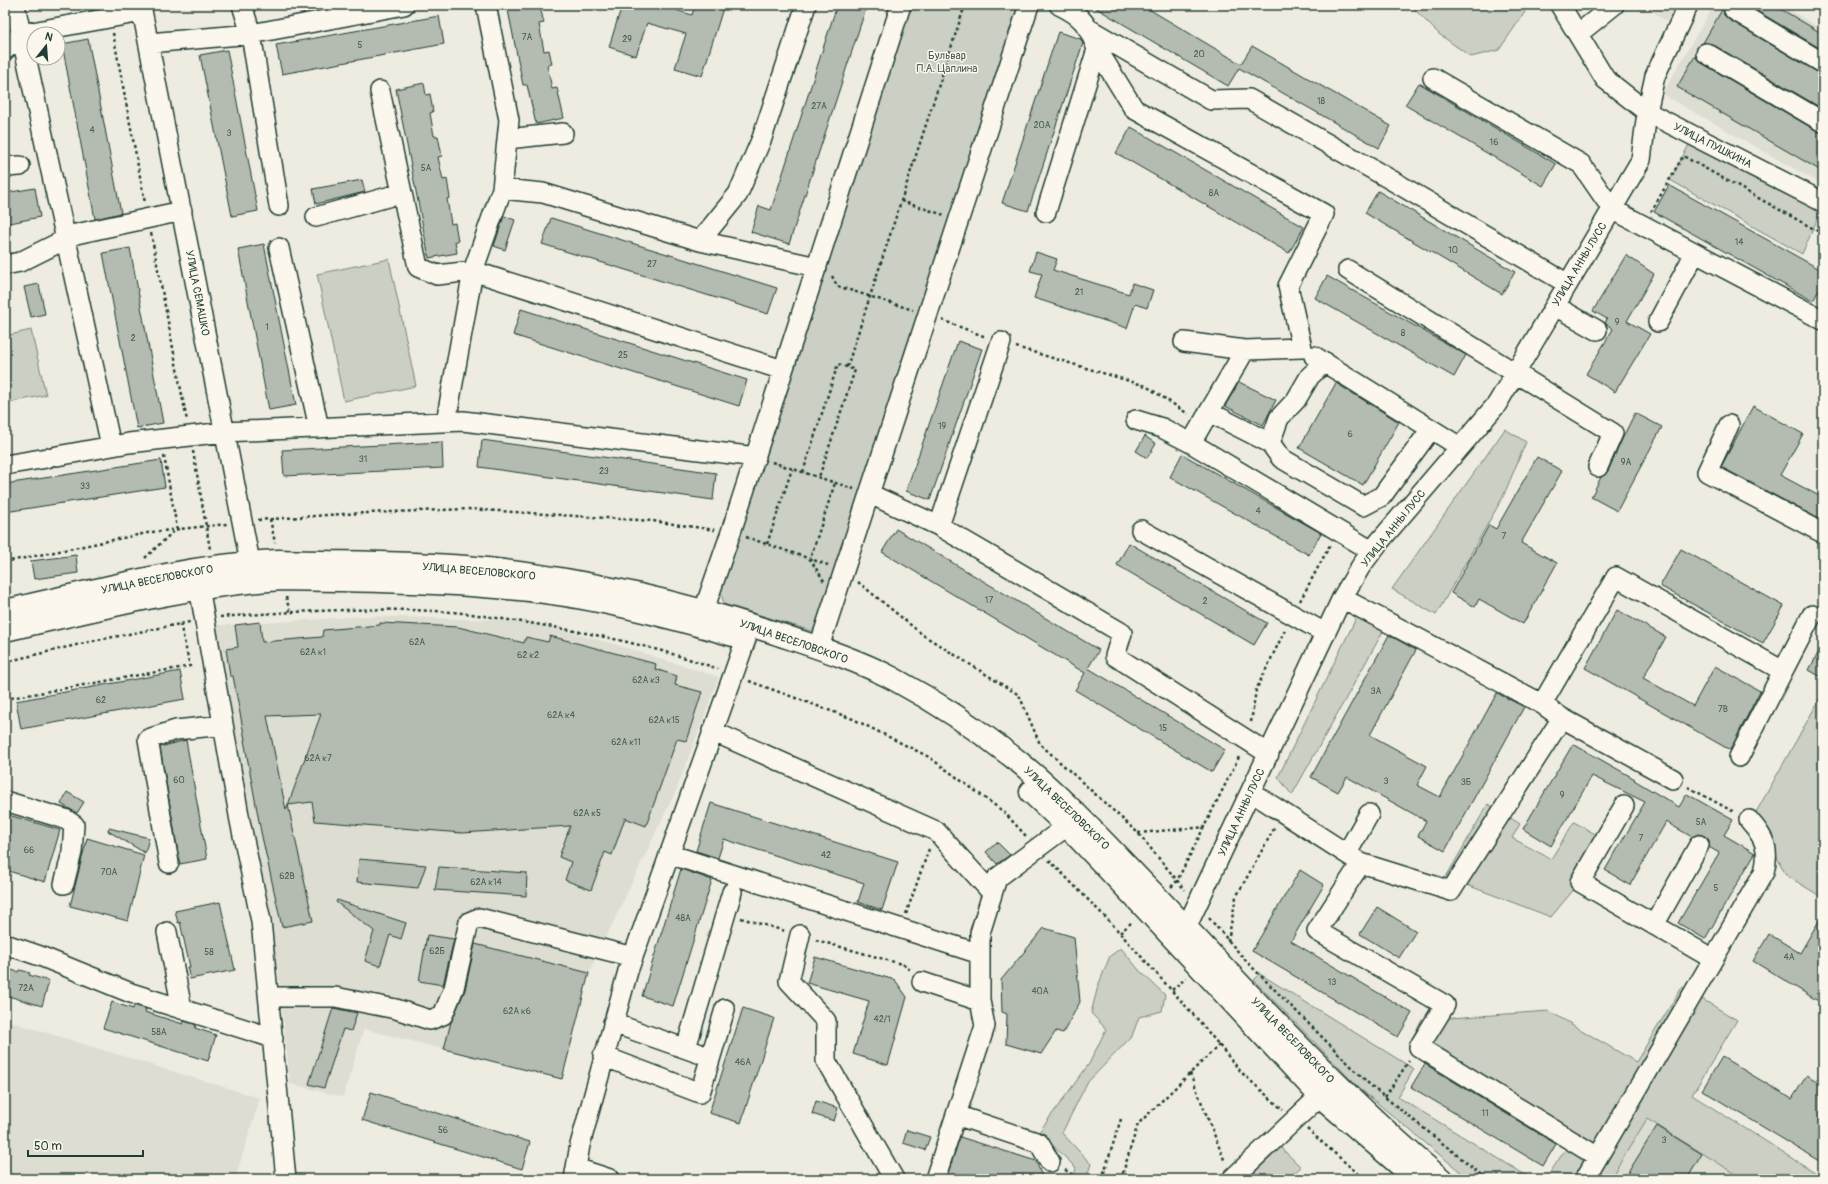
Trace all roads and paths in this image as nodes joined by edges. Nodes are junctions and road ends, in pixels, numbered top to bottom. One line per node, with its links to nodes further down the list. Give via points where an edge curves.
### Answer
1 (15, 5): 17 (street)
2 (242, 5): 18 (street)
3 (404, 5): 18 (street)
4 (486, 5): 30 (street, via 509,120)
5 (806, 5): 45 (street, via 762,138 738,194)
6 (901, 5): 49 (street)
7 (965, 5): 33 (path)
8 (1029, 5): 41 (street)
9 (1059, 5): 16 (street, via 1074,12)
10 (1560, 5): 19 (street, УЛИЦА ПУШКИНА)
11 (1614, 5): 19 (street)
12 (1688, 5): 27 (street, via 1655,76)
13 (142, 8): 15 (street); 20 (street, УЛИЦА СЕМАШКО)
14 (1734, 10): 24 (street)
15 (110, 18): 17 (street); 40 (path)
16 (1089, 28): 21 (street); 52 (street, via 1211,100 1249,99)
17 (21, 34): 22 (street); 44 (street)
18 (251, 34): 20 (street); 35 (street)
19 (1578, 34): 27 (street, УЛИЦА ПУШКИНА, via 1605,79)
20 (148, 43): 37 (street, УЛИЦА СЕМАШКО)
21 (1097, 49): 38 (street); 59 (street, via 1134,109 1324,214 1288,286)
22 (5, 50)
23 (1706, 53): 28 (street)
24 (1823, 63)
25 (1433, 78): 36 (street, via 1581,164)
26 (380, 91): 32 (street)
27 (1647, 112): 34 (street, УЛИЦА ПУШКИНА); 36 (street, УЛИЦА АННЫ ЛУСС, via 1641,160)
28 (1823, 122)
29 (563, 133): 30 (street)
30 (507, 139): 31 (street)
31 (502, 189): 45 (street, via 543,193); 51 (street)
32 (402, 193): 39 (street); 51 (street, via 418,266 437,275)
33 (901, 201): 41 (path); 62 (path)
34 (1823, 202)
35 (279, 206)
36 (1612, 209): 42 (street); 52 (street, УЛИЦА АННЫ ЛУСС)
37 (182, 211): 40 (street); 71 (street, УЛИЦА СЕМАШКО)
38 (1046, 212)
39 (316, 217)
40 (148, 218): 44 (street, via 76,234); 72 (path)
41 (959, 220): 85 (street)
42 (1644, 225): 43 (path, via 1683,156); 47 (street)
43 (1823, 234)
44 (66, 239): 48 (street, via 20,262); 75 (street)
45 (700, 241): 49 (street)
46 (279, 248): 69 (street)
47 (1695, 253): 54 (street); 55 (street)
48 (5, 265)
49 (817, 267): 63 (street)
50 (1348, 270): 64 (street)
51 (473, 271): 63 (street); 67 (street)
52 (1568, 284): 53 (street, УЛИЦА АННЫ ЛУСС)
53 (1555, 306): 56 (street); 64 (street, УЛИЦА АННЫ ЛУСС)
54 (1823, 320)
55 (1658, 322)
56 (1597, 330)
57 (1001, 342): 88 (street)
58 (1184, 342): 60 (street)
59 (1302, 348): 60 (street); 61 (street)
60 (1245, 350): 65 (street)
61 (1324, 362): 70 (street); 74 (street, via 1310,376 1296,400 1279,418)
62 (847, 367): 82 (path, via 838,364); 83 (path, via 854,370)
63 (784, 370): 78 (street)
64 (1515, 373): 76 (street, УЛИЦА АННЫ ЛУСС, via 1497,404); 80 (street, via 1613,433)
65 (1209, 412): 73 (street); 74 (street)
66 (1136, 420): 73 (street, via 1162,428)
67 (446, 422): 69 (street); 78 (street, via 464,421)
68 (1728, 425): 92 (street, via 1707,472)
69 (318, 428): 71 (street)
70 (1431, 429): 74 (street, via 1382,496 1363,506 1281,458); 76 (street)
71 (225, 432): 72 (street); 86 (street, УЛИЦА СЕМАШКО)
72 (190, 436): 75 (street); 87 (path)
73 (1191, 443): 94 (street)
74 (1270, 443)
75 (111, 446): 79 (street)
76 (1460, 447): 94 (street, УЛИЦА АННЫ ЛУСС)
77 (164, 454): 89 (path)
78 (756, 457): 81 (path); 91 (street)
79 (5, 465)
80 (1598, 467)
81 (792, 469): 82 (path); 93 (path)
82 (803, 472): 83 (path)
83 (819, 477): 84 (path)
84 (836, 483): 85 (path); 97 (path)
85 (870, 494): 88 (street); 100 (street)
86 (243, 521): 87 (path); 91 (path, via 468,509 653,521); 99 (street, УЛИЦА СЕМАШКО)
87 (207, 526): 89 (path); 95 (path)
88 (939, 526): 120 (street, via 1122,633 1115,656)
89 (177, 528): 96 (path); 98 (path)
90 (1141, 530): 109 (street)
91 (731, 532): 93 (path); 105 (street)
92 (1823, 533)
93 (767, 544): 97 (path)
94 (1372, 551): 102 (street, УЛИЦА АННЫ ЛУСС)
95 (211, 552)
96 (144, 558)
97 (810, 559): 100 (path)
98 (5, 562)
99 (252, 572): 101 (main road, УЛИЦА ВЕСЕЛОВСКОГО); 103 (main road, УЛИЦА ВЕСЕЛОВСКОГО, via 177,573); 105 (main road, УЛИЦА ВЕСЕЛОВСКОГО, via 279,561 464,567 562,579 627,591)
100 (845, 572): 111 (street); 132 (path, via 923,635 1019,695 1040,744)
101 (199, 587): 106 (street); 108 (main road, УЛИЦА ВЕСЕЛОВСКОГО)
102 (1342, 598): 109 (street, УЛИЦА АННЫ ЛУСС); 116 (street)
103 (5, 611)
104 (1812, 615): 113 (street)
105 (702, 618): 110 (main road, УЛИЦА ВЕСЕЛОВСКОГО); 111 (main road, УЛИЦА ВЕСЕЛОВСКОГО)
106 (204, 619): 107 (path); 114 (path, via 271,613 342,611 409,610 462,613 576,630 688,658); 118 (street)
107 (180, 623): 112 (path); 115 (path, via 190,666)
108 (5, 630)
109 (1325, 633): 120 (street, УЛИЦА АННЫ ЛУСС)
110 (746, 639): 111 (main road, УЛИЦА ВЕСЕЛОВСКОГО); 114 (street)
111 (817, 655): 129 (main road, УЛИЦА ВЕСЕЛОВСКОГО, via 945,724 1016,778); 146 (main road, УЛИЦА ВЕСЕЛОВСКОГО, via 889,677 954,713 1019,762 1072,810)
112 (5, 662)
113 (1783, 671): 116 (street, via 1616,577); 121 (street)
114 (732, 675): 119 (street); 134 (path, via 853,720 929,757 1004,812)
115 (5, 699)
116 (1542, 704): 117 (street)
117 (1562, 718): 122 (street); 136 (street, via 1451,891)
118 (223, 725): 137 (street, via 176,730 148,739); 156 (street, via 261,921)
119 (712, 731): 131 (street); 135 (street)
120 (1269, 754): 123 (street, УЛИЦА АННЫ ЛУСС)
121 (1739, 757)
122 (1673, 779): 128 (path)
123 (1251, 792): 126 (street); 141 (street, УЛИЦА АННЫ ЛУСС)
124 (5, 801): 138 (street, via 65,819 74,825 72,852)
125 (1624, 806): 143 (street, via 1580,882)
126 (1283, 813): 136 (street); 148 (path, via 1236,897)
127 (1369, 814): 136 (street)
128 (1749, 820): 152 (street, via 1760,832 1768,858 1764,872)
129 (1067, 826): 134 (street); 146 (main road, УЛИЦА ВЕСЕЛОВСКОГО)
130 (1205, 827): 132 (path)
131 (936, 831): 140 (street); 144 (path)
132 (1138, 833): 141 (path)
133 (1699, 846): 143 (street)
134 (1038, 849): 140 (street, via 997,878); 155 (path)
135 (669, 854): 144 (street); 151 (street)
136 (1354, 858): 163 (street, via 1317,931 1445,1005)
137 (169, 863)
138 (64, 884)
139 (732, 892): 142 (street)
140 (992, 893): 150 (street, via 980,933)
141 (1198, 905): 146 (street, УЛИЦА АННЫ ЛУСС); 148 (path)
142 (726, 914): 147 (path); 164 (street)
143 (1654, 925): 152 (street)
144 (901, 929): 150 (street)
145 (167, 932): 158 (street)
146 (1180, 934): 153 (main road, УЛИЦА ВЕСЕЛОВСКОГО)
147 (800, 935): 154 (path, via 905,965); 178 (street, via 789,981 826,1020 826,1061)
148 (1228, 941): 153 (path); 169 (path)
149 (5, 944): 158 (street, via 131,993)
150 (980, 954): 157 (street)
151 (632, 957): 156 (street, via 479,918 469,922 454,988 443,1015 430,1020 396,1009 336,997); 160 (street)
152 (1713, 959): 173 (street)
153 (1206, 961): 155 (path); 168 (main road, УЛИЦА ВЕСЕЛОВСКОГО); 185 (main road, УЛИЦА ВЕСЕЛОВСКОГО, via 1327,1076)
154 (922, 982): 157 (street)
155 (1172, 990): 162 (path)
156 (269, 997): 161 (street)
157 (980, 1001): 170 (street, via 985,1026)
158 (182, 1009): 161 (street)
159 (725, 1009): 166 (street)
160 (613, 1023): 164 (street); 165 (street)
161 (273, 1038): 176 (street)
162 (1218, 1045): 167 (path); 172 (path, via 1242,1073)
163 (1419, 1047): 169 (path); 173 (street)
164 (686, 1048): 166 (street)
165 (603, 1056): 166 (street, via 700,1093); 175 (street)
166 (711, 1057)
167 (1190, 1073): 181 (path, via 1138,1124); 182 (path)
168 (1320, 1096): 172 (street); 184 (main road, УЛИЦА ВЕСЕЛОВСКОГО)
169 (1385, 1097): 186 (path)
170 (956, 1115): 174 (street, via 1039,1143); 179 (street)
171 (1121, 1119): 180 (path)
172 (1294, 1119): 182 (street); 183 (path)
173 (1598, 1157): 187 (street)
174 (1050, 1162)
175 (575, 1174): 177 (street)
176 (286, 1179)
177 (610, 1179)
178 (894, 1179)
179 (935, 1179)
180 (1102, 1179)
181 (1121, 1179)
182 (1232, 1179)
183 (1364, 1179)
184 (1416, 1179)
185 (1441, 1179)
186 (1487, 1179)
187 (1585, 1179)

